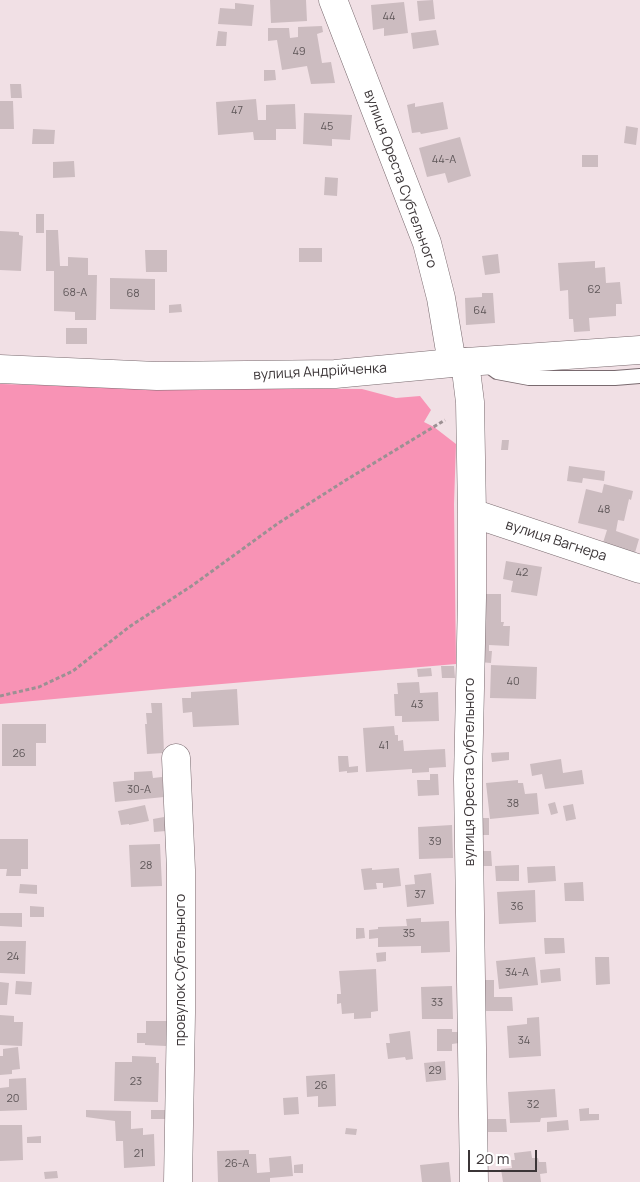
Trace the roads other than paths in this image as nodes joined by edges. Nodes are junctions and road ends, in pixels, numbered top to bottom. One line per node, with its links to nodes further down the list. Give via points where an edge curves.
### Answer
1 (333, 0): 3 (street, вулиця Ореста Субтельного, via 426,243)
2 (640, 350): 3 (street, вулиця Андрійченка)
3 (466, 362): 4 (street, вулиця Андрійченка, via 334,374 157,376); 5 (lane, via 528,378); 6 (street, вулиця Ореста Субтельного)
4 (0, 369)
5 (640, 376)
6 (472, 514): 7 (street, вулиця Вагнера); 10 (street, вулиця Ореста Субтельного, via 468,779)
7 (640, 569)
8 (176, 758): 9 (street, провулок Субтельного, via 181,870)
9 (178, 1182)
10 (474, 1182)

